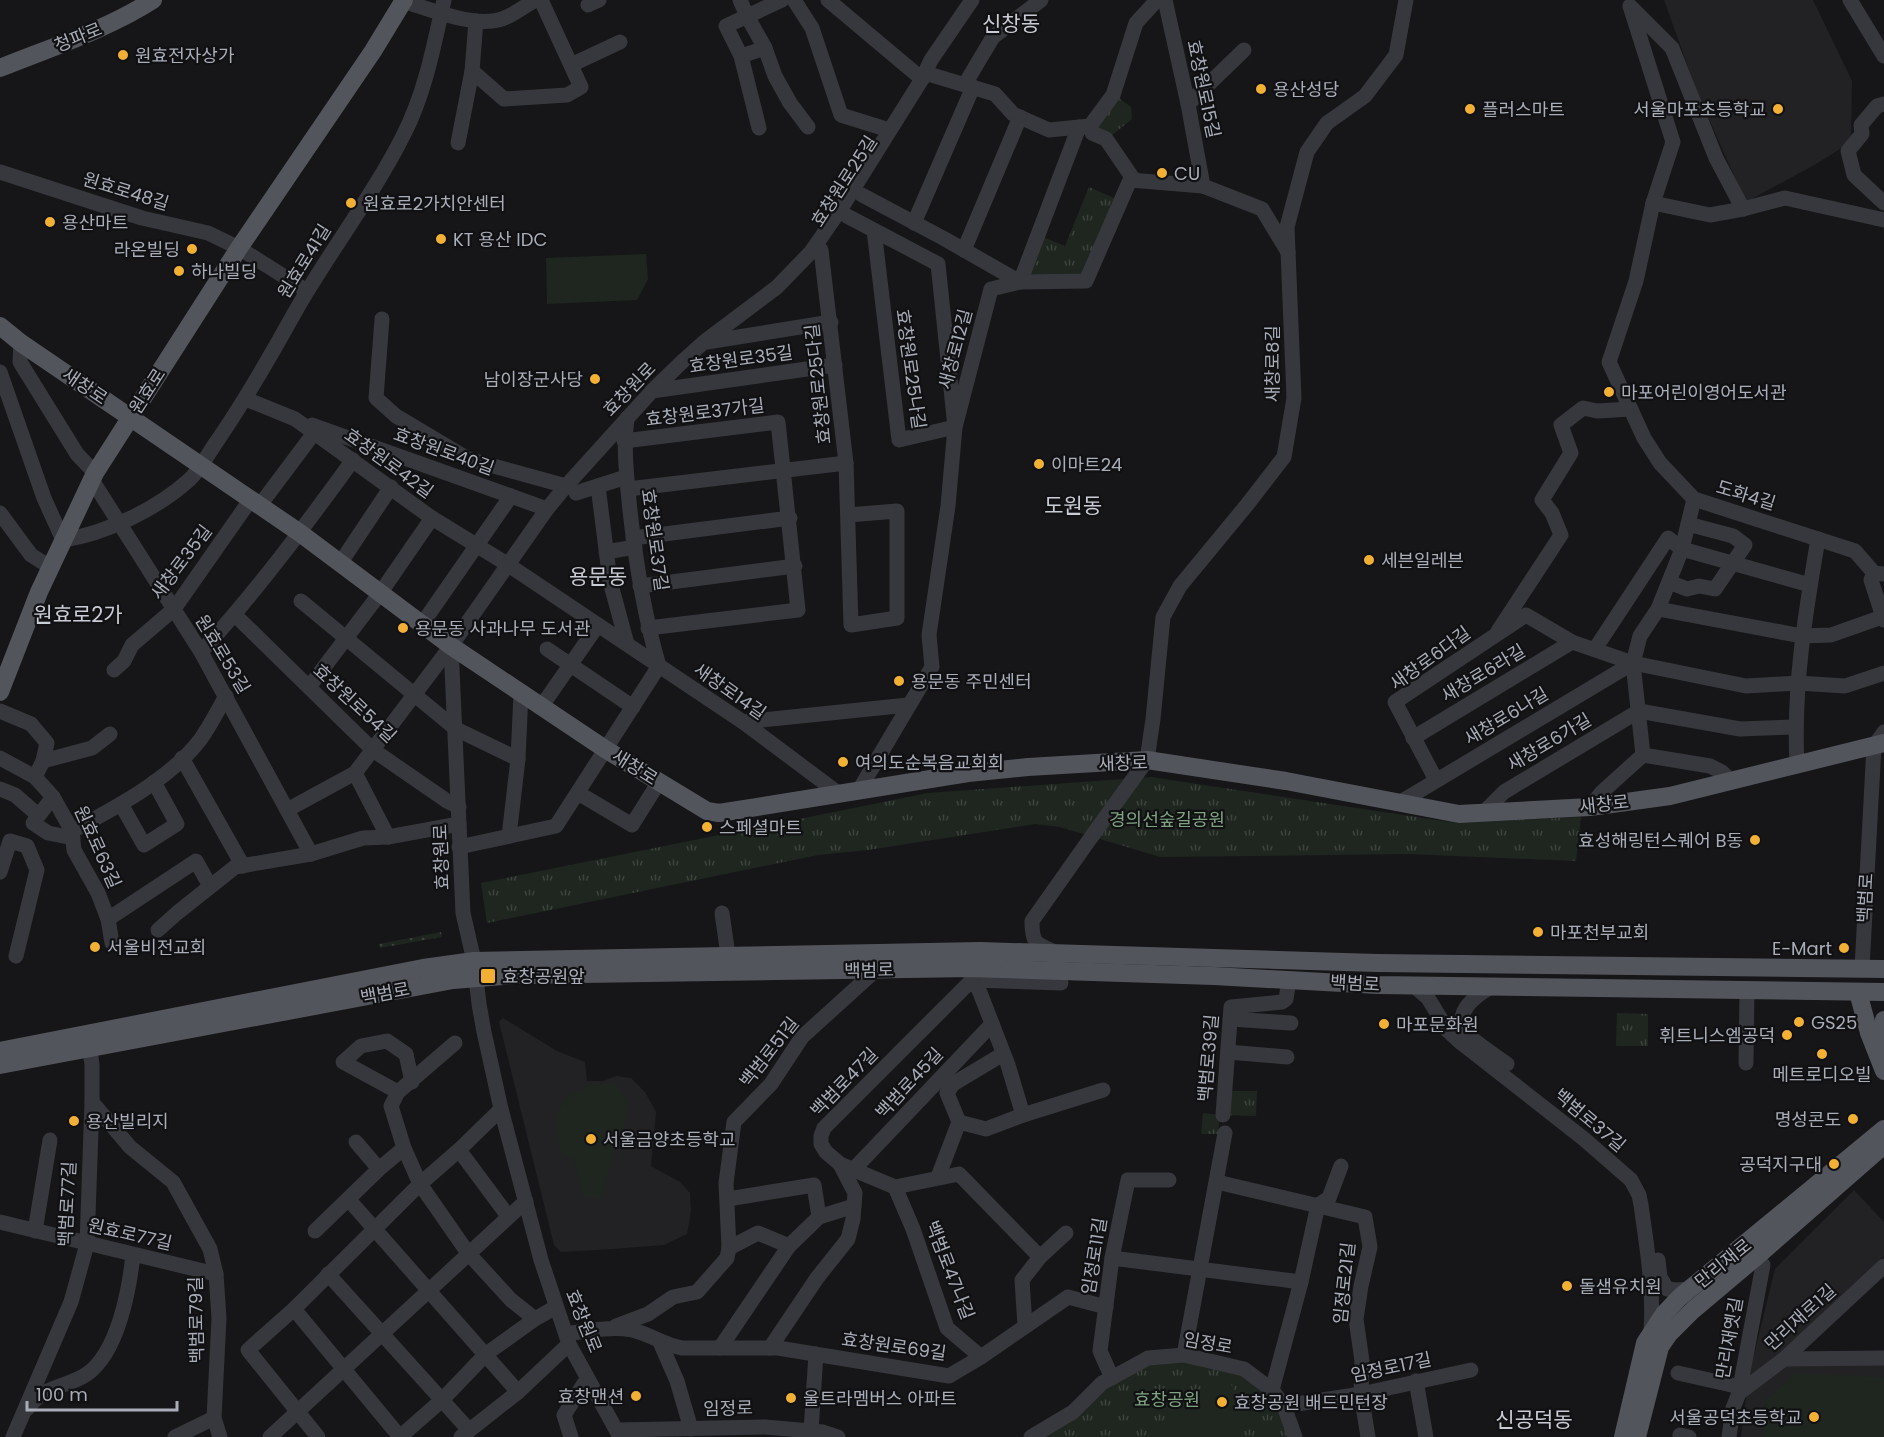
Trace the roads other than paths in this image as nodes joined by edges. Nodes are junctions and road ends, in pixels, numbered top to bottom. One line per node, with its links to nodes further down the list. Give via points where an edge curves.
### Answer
1 (153, 0): 24 (main road, 청파로, via 99,30)
2 (535, 0): 17 (street, via 494,21)
3 (541, 0): 23 (street)
4 (740, 0): 16 (street)
5 (782, 0): 16 (street)
6 (795, 0): 34 (street, via 812,28 841,115)
7 (828, 0): 26 (street)
8 (972, 0): 26 (street, 효창원로)
9 (1041, 0): 27 (street, via 993,37)
10 (1157, 0): 32 (street, via 1136,23 1113,95)
11 (1165, 0): 28 (street, 효창원로15길)
12 (1406, 0): 50 (street, 새창로8길, via 1396,55 1365,96 1327,123 1306,152 1287,227)
13 (1850, 0): 22 (street)
14 (404, 1): 15 (street); 47 (main road, 원효로)
15 (443, 6): 17 (street); 53 (street, 원효로41길, via 405,133)
16 (747, 16): 19 (street); 21 (street, via 726,26)
17 (476, 21): 25 (street)
18 (620, 42): 23 (street)
19 (765, 48): 21 (street); 31 (street, via 775,76)
20 (1244, 50): 28 (street)
21 (741, 56): 33 (street)
22 (1884, 56)
23 (571, 65): 25 (street, via 581,87 567,95 515,99 504,99)
24 (0, 68)
25 (471, 71): 35 (street)
26 (923, 76): 27 (street); 34 (street, 효창원로); 39 (street, 효창원로25길, via 921,93)
27 (969, 86): 30 (street, via 995,94); 45 (street)
28 (1188, 104): 38 (street, 효창원로15길)
29 (1884, 104): 41 (street, via 1876,106 1861,125 1862,134 1848,150 1854,175)
30 (1020, 117): 32 (street, via 1049,130); 48 (street)
31 (808, 127)
32 (1085, 127): 37 (street, via 1106,139); 51 (street)
33 (759, 128)
34 (889, 130): 52 (street, 효창원로, via 811,252)
35 (458, 143)
36 (0, 172): 47 (street, 원효로48길, via 142,218 208,233)
37 (1134, 180): 38 (street); 51 (street, 새창로12길, via 1130,180 1086,281)
38 (1203, 186): 50 (street, via 1262,209)
39 (862, 195): 43 (street, 효창원로25길); 45 (street)
40 (1653, 203): 42 (street, via 1710,215); 42 (street, 도화4길, via 1672,142 1630,6 1672,48 1716,158); 63 (street, 도화4길, via 1636,281 1609,362)
41 (1884, 203)
42 (1743, 209): 44 (street, via 1785,198)
43 (847, 216): 46 (street, 효창원로25나길); 49 (street, 효창원로25길)
44 (1884, 220)
45 (914, 223): 48 (street)
46 (874, 230): 67 (street, 효창원로25나길, via 938,264); 67 (street, 효창원로25나길, via 899,440)
47 (239, 248): 53 (street); 64 (main road, 원효로)
48 (964, 249): 51 (street)
49 (822, 250): 52 (street, 효창원로25길, via 792,282); 55 (street, 효창원로25다길)
50 (1288, 252): 151 (street, 새창로8길, via 1294,398 1284,456 1180,586 1163,617)
51 (1020, 282): 67 (street, 새창로12길, via 991,289)
52 (777, 287): 57 (street, 효창원로)
53 (307, 291): 62 (street, 원효로41길)
54 (382, 319): 78 (street, via 376,398 396,416 468,459)
55 (831, 322): 57 (street); 59 (street, 효창원로25다길)
56 (0, 326): 58 (main road, 새창로)
57 (704, 342): 61 (street, 효창원로)
58 (21, 343): 64 (main road, 새창로); 74 (street, 원효로53길, via 20,362)
59 (835, 365): 61 (street, 효창원로35길); 71 (street, 효창원로25다길)
60 (0, 372): 91 (street, via 44,498)
61 (652, 391): 65 (street, 효창원로)
62 (246, 399): 66 (street, 효창원로42길); 72 (street, 원효로41길)
63 (1631, 409): 80 (street, 도화4길, via 1660,464); 114 (street, 새창로6다길, via 1583,408 1561,425 1571,453 1542,500 1561,535)
64 (130, 417): 72 (main road, 새창로); 74 (main road, 원효로)
65 (627, 418): 69 (street, 효창원로37길); 78 (street, 효창원로)
66 (295, 419): 68 (street, 효창원로42길); 79 (street, 효창원로40길)
67 (955, 427): 134 (street, 새창로12길, via 929,635 932,667)
68 (314, 433): 70 (street, 효창원로42길); 81 (street)
69 (624, 441): 73 (street, 효창원로37가길, via 778,422); 75 (street, 효창원로37길)
70 (353, 460): 77 (street, 효창원로42길); 89 (street)
71 (846, 463): 73 (street); 84 (street, 효창원로25다길)
72 (201, 465): 81 (main road, 새창로); 87 (street, via 161,502)
73 (784, 471): 75 (street); 86 (street)
74 (94, 476): 87 (street, 원효로53길); 91 (main road, 원효로)
75 (627, 483): 76 (street); 92 (street, 효창원로37길)
76 (598, 486): 78 (street); 95 (street)
77 (391, 487): 85 (street, 효창원로42길); 96 (street)
78 (571, 490): 82 (street, 효창원로)
79 (511, 496): 82 (street, 효창원로40길); 93 (street)
80 (1694, 499): 88 (street); 90 (street, 도화4길)
81 (255, 502): 89 (main road, 새창로); 107 (street, 새창로35길)
82 (547, 509): 98 (street, 효창원로)
83 (0, 513): 100 (street, via 31,555)
84 (848, 515): 84 (street, 효창원로25다길, via 851,625 897,618 897,511)
85 (432, 518): 93 (street, 효창원로42길); 105 (street)
86 (790, 518): 92 (street); 99 (street)
87 (120, 522): 91 (street, via 84,537); 107 (street, 원효로53길)
88 (1688, 524): 94 (street); 97 (street, via 1733,536 1745,545)
89 (300, 533): 96 (main road, 새창로); 109 (street)
90 (1818, 539): 101 (street, 도화4길, via 1855,551); 103 (street)
91 (63, 540): 100 (main road, 원효로)
92 (634, 543): 95 (street); 104 (street, 효창원로37길)
93 (477, 546): 98 (street, 효창원로42길); 111 (street)
94 (1683, 549): 97 (street); 102 (street); 121 (street, via 1668,538)
95 (606, 552): 118 (street)
96 (341, 562): 105 (main road, 새창로)
97 (1733, 563): 102 (street, via 1715,589 1687,589); 103 (street)
98 (507, 564): 112 (street, 새창로14길); 119 (street, 효창원로)
99 (795, 566): 104 (street); 113 (street, via 798,610)
100 (50, 567): 129 (main road, 원효로)
101 (1879, 574): 110 (street, via 1871,580)
102 (1670, 582): 108 (street)
103 (1810, 585): 115 (street)
104 (640, 586): 113 (street, 효창원로37길)
105 (381, 592): 111 (main road, 새창로); 116 (street)
106 (301, 601): 116 (street)
107 (174, 609): 122 (street, 원효로53길); 126 (street, 새창로35길, via 132,645)
108 (1658, 609): 115 (street); 123 (street, via 1640,636)
109 (235, 615): 122 (street); 130 (street, 효창원로54길)
110 (1883, 618): 115 (street, via 1831,635)
111 (422, 624): 119 (main road, 새창로)
112 (597, 625): 118 (street, 새창로14길); 124 (street)
113 (648, 628): 125 (street, 효창원로37길)
114 (1495, 636): 117 (street, 새창로6다길, via 1526,615); 143 (street, 새창로6다길, via 1395,702)
115 (1802, 636): 128 (street)
116 (347, 637): 130 (street); 133 (street)
117 (1572, 642): 121 (street, 새창로6다길); 143 (street, 새창로6라길)
118 (627, 644): 125 (street, 새창로14길)
119 (451, 646): 131 (main road, 새창로); 133 (street); 141 (street, 효창원로)
120 (546, 649): 124 (street)
121 (1595, 650): 123 (street, 새창로6다길)
122 (201, 652): 132 (street, 원효로53길)
123 (1633, 663): 128 (street, 새창로6다길, via 1746,686); 138 (street); 156 (street, 새창로6나길)
124 (571, 665): 135 (street); 136 (street)
125 (660, 666): 136 (street); 139 (street, 새창로14길)
126 (114, 670)
127 (1884, 673): 128 (street, 새창로6다길, via 1845,686)
128 (1798, 683): 140 (street)
129 (1, 684)
130 (309, 687): 146 (street, 효창원로54길)
131 (521, 693): 135 (main road, 새창로); 150 (street)
132 (226, 696): 149 (street, via 199,740); 169 (street, 원효로53길)
133 (414, 696): 141 (street); 146 (street)
134 (908, 705): 139 (street); 161 (street, 새창로12길)
135 (541, 706): 145 (main road, 새창로)
136 (633, 707): 145 (street)
137 (0, 711): 152 (street, via 31,724 47,743)
138 (1639, 711): 140 (street, via 1740,729); 147 (street); 170 (street, 새창로6가길, via 1504,792)
139 (743, 722): 163 (street, 새창로14길)
140 (1795, 727): 153 (street)
141 (456, 729): 150 (street); 167 (street, 효창원로)
142 (110, 734): 152 (street, via 92,748)
143 (1413, 738): 156 (street, 새창로6다길)
144 (1880, 740): 153 (main road, 새창로); 173 (street, 새창로)
145 (605, 749): 158 (main road, 새창로); 162 (street)
146 (373, 750): 154 (street); 167 (street, 효창원로54길)
147 (1643, 755): 159 (street, via 1710,766); 168 (street)
148 (0, 758): 155 (street, 원효로63길)
149 (182, 758): 157 (street); 180 (street)
150 (518, 759): 176 (street)
151 (1147, 760): 161 (main road, 새창로, via 968,773); 165 (main road, 새창로); 186 (street, bridge, via 1033,917)
152 (44, 761): 155 (street)
153 (1797, 765): 159 (main road, 새창로)
154 (356, 772): 169 (street); 177 (street)
155 (34, 777): 164 (street, 원효로63길)
156 (1436, 780): 165 (street, 새창로6나길)
157 (154, 782): 166 (street); 166 (street, via 177,824 144,845)
158 (659, 782): 162 (street, via 632,825); 163 (main road, 새창로, via 707,811 719,813)
159 (1732, 782): 168 (main road, 새창로, via 1671,796)
160 (0, 789): 171 (street, via 15,795)
161 (860, 790): 163 (main road, 새창로)
162 (578, 793): 176 (street, via 556,826)
163 (838, 793)
164 (52, 797): 171 (street); 175 (street, 원효로63길)
165 (1399, 803): 170 (main road, 새창로, via 1459,814)
166 (122, 804): 175 (street)
167 (459, 807): 172 (street, 효창원로)
168 (1590, 807): 170 (main road, 새창로)
169 (287, 810): 179 (street, 원효로53길)
170 (1484, 812)
171 (38, 815): 175 (street, via 33,823 48,833)
172 (459, 824): 177 (street); 178 (street, 효창원로)
173 (1869, 828): 197 (street, 백범로)
174 (5, 835): 181 (street); 192 (street, via 27,846 37,870)
175 (72, 835): 184 (street, 원효로63길, via 74,850)
176 (509, 836): 178 (street)
177 (388, 837): 179 (street, via 363,838)
178 (459, 846): 196 (street, 효창원로, via 463,914)
179 (311, 855): 180 (street)
180 (243, 866): 182 (street, via 235,867)
181 (0, 872)
182 (210, 886): 184 (street, via 196,861); 185 (street)
183 (722, 913): 191 (street)
184 (108, 919): 187 (street, 원효로63길)
185 (158, 930)
186 (1032, 937): 189 (street, 백범로, via 1020,947); 190 (street)
187 (112, 943)
188 (980, 951): 189 (main road, 백범로); 191 (main road, 백범로); 200 (main road, via 973,956)
189 (1005, 951): 190 (main road, 백범로)
190 (1057, 953): 193 (main road, 백범로)
191 (728, 955): 195 (main road, 백범로)
192 (16, 956)
193 (1377, 963): 194 (main road, 백범로); 204 (main road, via 1367,969 1366,977)
194 (1623, 966): 197 (main road, 백범로); 207 (main road, via 1614,972 1613,981)
195 (557, 967): 196 (main road, 백범로); 199 (main road, 백범로)
196 (475, 969): 203 (main road, 백범로, via 431,967); 229 (street, 효창원로)
197 (1862, 969): 198 (main road, 백범로)
198 (1884, 969)
199 (876, 970): 200 (main road, 백범로); 248 (street, 백범로51길, via 802,1036 771,1084 734,1122 726,1183)
200 (971, 974): 201 (main road, 백범로); 202 (street); 214 (street); 241 (street, 백범로47길, via 824,1128 821,1144)
201 (1289, 980): 204 (main road, 백범로); 211 (street, 백범로39길, via 1282,1002 1231,1007)
202 (1061, 983)
203 (385, 984): 216 (main road, 백범로); 216 (main road, 백범로, via 121,1027)
204 (1378, 985): 205 (main road, 백범로)
205 (1413, 985): 206 (main road, 백범로); 281 (street, 백범로37길, via 1428,998 1448,1031 1459,1041 1631,1180 1641,1205 1653,1303)
206 (1492, 987): 207 (main road, 백범로); 273 (street, 백범로37길, via 1474,997 1465,1008 1465,1032 1638,1174 1647,1191 1660,1277 1667,1289)
207 (1624, 988): 208 (main road, 백범로)
208 (1746, 990): 209 (main road, 백범로); 222 (street)
209 (1858, 992): 210 (main road, 백범로); 224 (main road)
210 (1884, 992)
211 (1230, 1019): 213 (street); 219 (street, 백범로39길)
212 (1884, 1020): 215 (main road)
213 (1291, 1023)
214 (992, 1024): 220 (street); 241 (street, 백범로45길)
215 (1884, 1041)
216 (85, 1042): 218 (main road, 백범로); 223 (main road, 백범로); 228 (street, 백범로77길)
217 (455, 1043): 225 (street)
218 (0, 1051)
219 (1228, 1052): 221 (street); 231 (street, 백범로39길)
220 (1003, 1054): 230 (street); 232 (street, 백범로45길, via 953,1084 947,1093)
221 (1287, 1057)
222 (1746, 1063)
223 (0, 1065)
224 (1884, 1071)
225 (412, 1082): 227 (street); 227 (street, via 406,1054 387,1041 361,1046 343,1062)
226 (1103, 1090): 230 (street)
227 (398, 1092): 238 (street, via 390,1107)
228 (92, 1102): 260 (street, 백범로77길); 270 (street, 백범로79길, via 130,1147 173,1182 210,1250)
229 (501, 1109): 239 (street); 250 (street, 효창원로)
230 (1023, 1115): 232 (street, via 986,1129)
231 (1223, 1115)
232 (959, 1122): 243 (street)
233 (1884, 1129): 273 (main road, 만리재로)
234 (1225, 1133): 245 (street)
235 (50, 1140): 257 (street)
236 (356, 1142): 242 (street)
237 (1884, 1145): 266 (main road, 만리재로)
238 (404, 1148): 242 (street); 246 (street)
239 (459, 1150): 246 (street); 253 (street)
240 (1341, 1166): 251 (street, via 1329,1198)
241 (847, 1167): 247 (street); 252 (street, 백범로47길, via 855,1193)
242 (379, 1169): 249 (street)
243 (938, 1177): 247 (street); 265 (street, via 959,1174)
244 (1169, 1180): 267 (street, 임정로11길, via 1128,1180)
245 (1217, 1182): 251 (street); 269 (street)
246 (420, 1184): 256 (street); 263 (street)
247 (895, 1187): 291 (street, 백범로47나길, via 947,1328)
248 (728, 1199): 254 (street, via 814,1185); 262 (street, 백범로51길)
249 (349, 1200): 256 (street); 258 (street)
250 (526, 1201): 253 (street); 275 (street, 효창원로)
251 (1318, 1205): 272 (street); 303 (street, 임정로21길, via 1365,1217 1370,1247 1356,1319 1362,1361)
252 (854, 1206): 254 (street); 286 (street, 백범로47길, via 848,1239)
253 (508, 1216): 263 (street)
254 (819, 1217): 261 (street)
255 (0, 1222): 257 (street, 원효로77길)
256 (374, 1229): 271 (street); 274 (street)
257 (35, 1231): 260 (street, 원효로77길)
258 (315, 1231)
259 (1066, 1233): 265 (street)
260 (87, 1244): 264 (street, 원효로77길); 307 (street, 백범로77길, via 71,1302)
261 (789, 1246): 262 (street, via 758,1233); 285 (street)
262 (729, 1248): 280 (street, via 727,1258 697,1292 673,1297 648,1314)
263 (468, 1253): 274 (street); 278 (street)
264 (133, 1255): 270 (street, 원효로77길); 307 (street, via 122,1310 104,1357 88,1373 43,1393)
265 (1040, 1257): 279 (street, via 1022,1280)
266 (1756, 1257): 290 (main road, 만리재로, via 1677,1324); 302 (street, 만리재옛길, via 1763,1265)
267 (1112, 1258): 269 (street); 276 (street, 임정로11길)
268 (1884, 1266): 293 (street, 만리재로1길)
269 (1202, 1268): 272 (street); 289 (street)
270 (216, 1274): 308 (street, 백범로79길, via 219,1318)
271 (328, 1274): 277 (street); 282 (street)
272 (1301, 1282): 300 (street)
273 (1690, 1289): 281 (main road, 만리재로)
274 (429, 1290): 282 (street); 287 (street)
275 (556, 1307): 278 (street); 283 (street, 효창원로)
276 (1106, 1307): 279 (street, 효창원로69길, via 1068,1297); 298 (street, 임정로11길, via 1100,1351)
277 (294, 1309): 294 (street); 306 (street, via 248,1350)
278 (535, 1319): 287 (street)
279 (1025, 1326): 291 (street, 효창원로69길)
280 (610, 1328): 283 (street, 효창원로69길); 284 (street, 효창원로69길, via 634,1330)
281 (1651, 1332): 290 (main road, 만리재로)
282 (382, 1334): 294 (street); 304 (street)
283 (568, 1339): 297 (street, 효창원로); 301 (street)
284 (660, 1342): 285 (street, 효창원로69길, via 682,1348); 309 (street)
285 (720, 1348): 286 (street, 효창원로69길)
286 (770, 1348): 288 (street, 효창원로69길)
287 (486, 1354): 301 (street); 304 (street)
288 (816, 1354): 291 (street, 효창원로69길, via 949,1376); 310 (street, 효창원로69길)
289 (1184, 1355): 298 (street, 임정로, via 1148,1358); 300 (street, 임정로, via 1244,1369)
290 (1649, 1356): 325 (main road, 만리재로); 326 (main road, 만리재로)
291 (981, 1357)
292 (1884, 1358): 293 (street)
293 (1784, 1359): 302 (street, 만리재로1길)
294 (343, 1370): 306 (street); 318 (street)
295 (1471, 1370): 299 (street, 임정로17길)
296 (1678, 1373): 302 (street, 만리재옛길, via 1736,1386)
297 (587, 1378): 312 (street, 효창원로); 319 (street, via 564,1415)
298 (1112, 1378): 321 (street, 임정로, via 1073,1412)
299 (1416, 1381): 303 (street, 임정로17길); 324 (street)
300 (1272, 1390): 305 (street, 임정로)
301 (518, 1392): 311 (street)
302 (1739, 1393): 327 (street, 만리재옛길)
303 (1361, 1394): 305 (street, 임정로17길); 323 (street, 임정로21길)
304 (442, 1400): 311 (street); 318 (street)
305 (1284, 1406): 322 (street, 임정로)
306 (298, 1413): 316 (street); 317 (street)
307 (21, 1415): 313 (street, 백범로77길)
308 (214, 1418): 314 (street); 315 (street, 백범로79길)
309 (691, 1429): 310 (street, 임정로, via 765,1427); 312 (street, 임정로)
310 (811, 1431): 320 (street, 임정로)
311 (465, 1433)
312 (618, 1434)
313 (13, 1437)
314 (175, 1437)
315 (220, 1437)
316 (270, 1437)
317 (318, 1437)
318 (400, 1437)
319 (571, 1437)
320 (838, 1437)
321 (1031, 1437)
322 (1294, 1437)
323 (1368, 1437)
324 (1426, 1437)
325 (1623, 1437)
326 (1637, 1437)
327 (1729, 1437)

